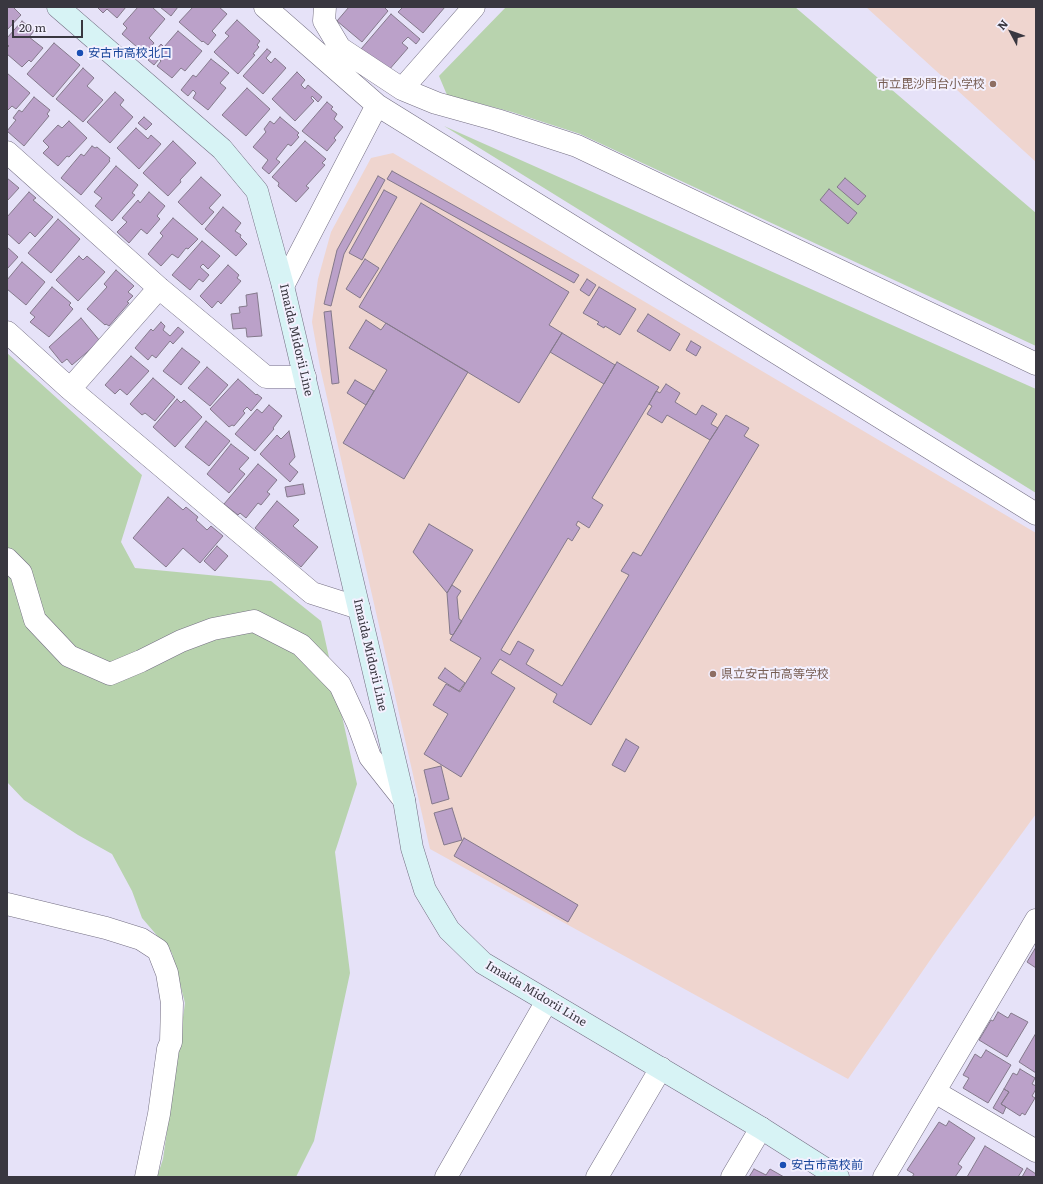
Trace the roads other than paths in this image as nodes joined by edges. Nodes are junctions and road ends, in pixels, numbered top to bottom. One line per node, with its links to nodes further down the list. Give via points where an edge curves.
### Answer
1 (58, 7): 8 (main road, Imaida Midorii Line, via 222,150 257,191)
2 (266, 7): 6 (street)
3 (325, 7): 5 (street, via 324,21 340,48)
4 (474, 7): 5 (street)
5 (402, 89): 11 (street, via 436,103 577,146)
6 (377, 105): 8 (street); 14 (street)
7 (7, 152): 9 (street)
8 (283, 286): 12 (main road, Imaida Midorii Line)
9 (159, 288): 12 (street, via 266,377); 13 (street)
10 (7, 332): 13 (street)
11 (1036, 364)
12 (305, 378): 16 (main road, Imaida Midorii Line)
13 (70, 389): 16 (street, via 312,593)
14 (1036, 514)
15 (7, 559): 17 (street, via 21,573 35,620 69,656 110,674 181,642 214,630 254,621 301,645 340,685 370,758)
16 (359, 608): 17 (main road, Imaida Midorii Line)
17 (404, 800): 20 (main road, Imaida Midorii Line, via 412,848 425,890 448,930 483,963)
18 (7, 904): 25 (street, via 113,930 141,939 158,950 172,1003 171,1042)
19 (1036, 920): 22 (street)
20 (547, 1001): 21 (main road, Imaida Midorii Line); 26 (street)
21 (661, 1068): 23 (main road, Imaida Midorii Line); 27 (street)
22 (935, 1092): 24 (street); 30 (street)
23 (761, 1128): 28 (street); 29 (main road, Imaida Midorii Line)
24 (1035, 1148)
25 (146, 1177)
26 (446, 1177)
27 (597, 1177)
28 (732, 1177)
29 (838, 1177)
30 (884, 1177)

